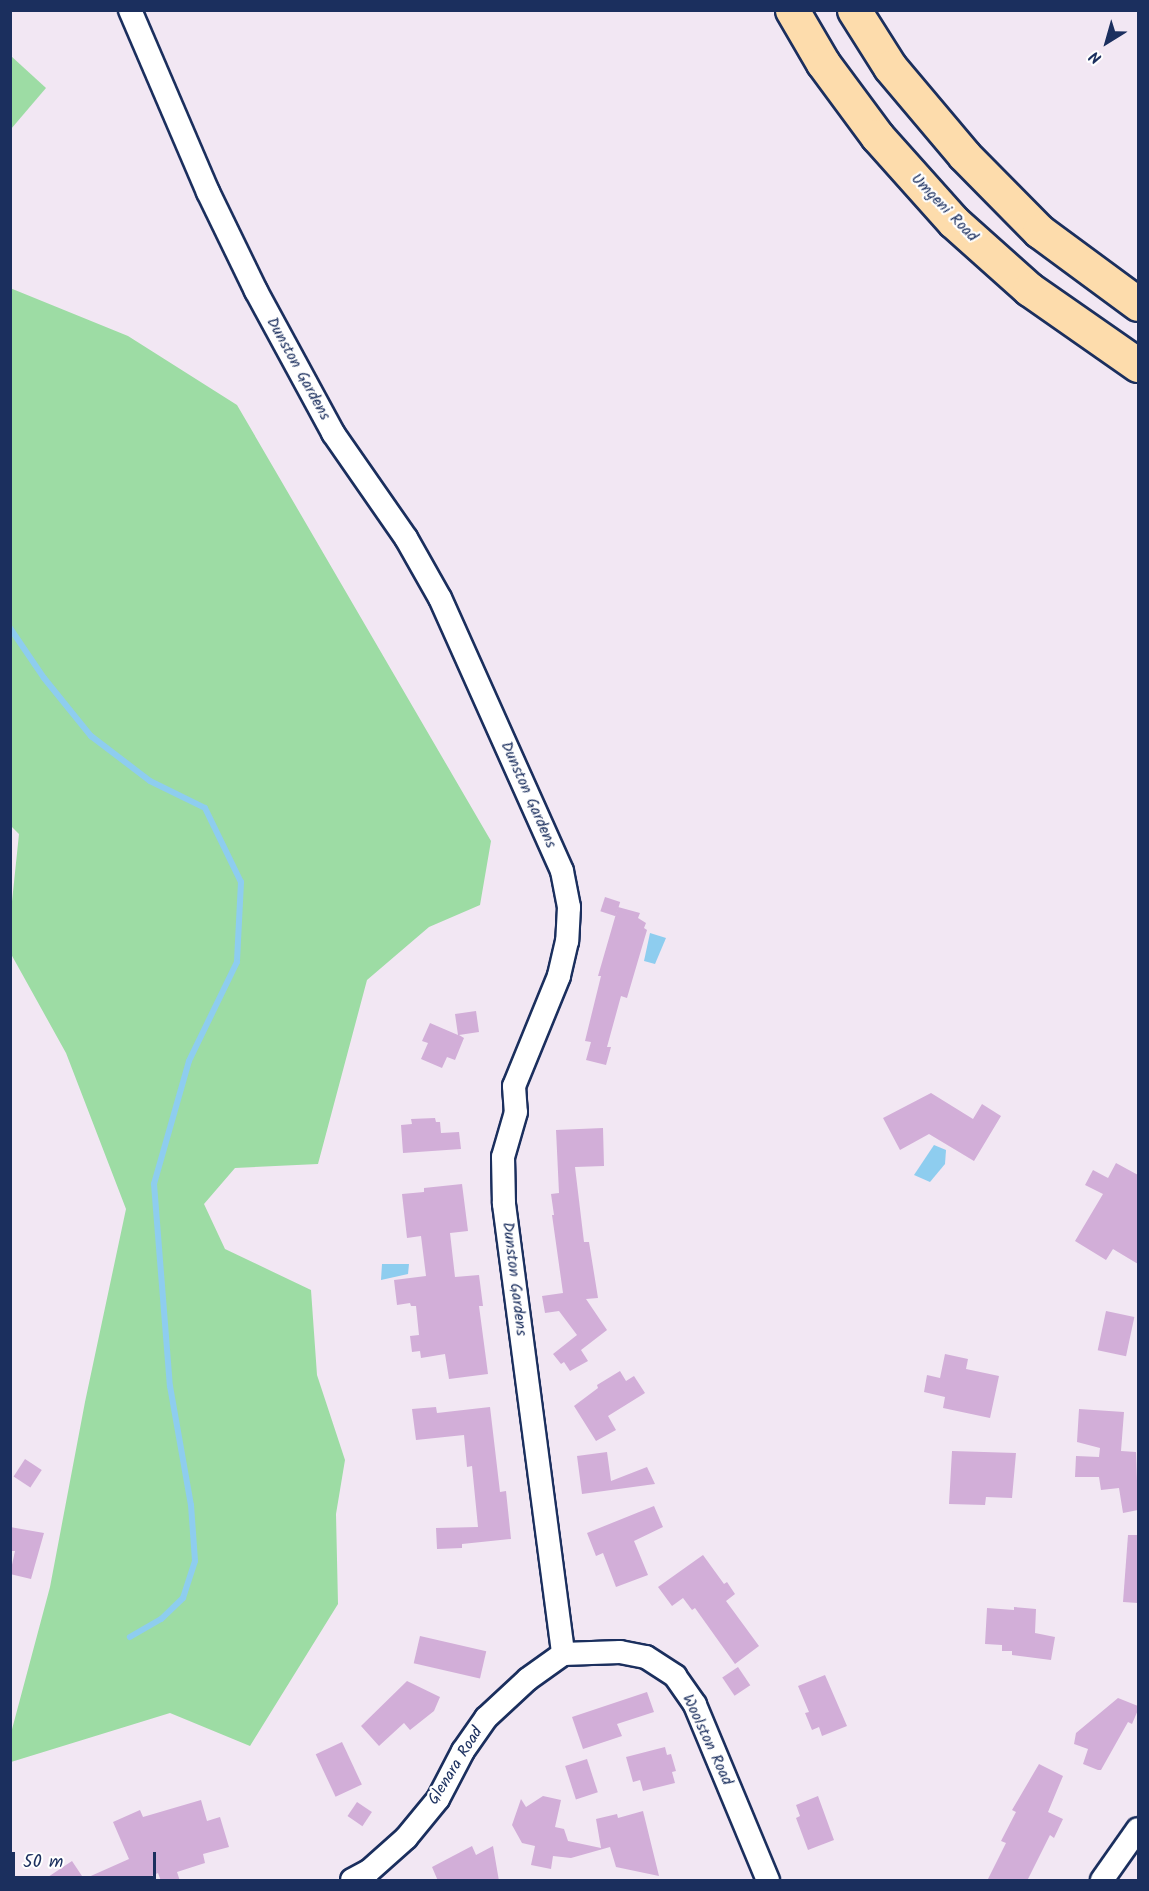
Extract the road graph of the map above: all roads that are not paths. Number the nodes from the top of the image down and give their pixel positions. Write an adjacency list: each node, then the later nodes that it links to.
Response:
1 (130, 10): 5 (street, Dunston Gardens)
2 (147, 10): 5 (street)
3 (792, 10): 7 (highway, Umgeni Road)
4 (854, 10): 6 (highway)
5 (140, 37): 8 (street, Dunston Gardens)
6 (1138, 304)
7 (1138, 364)
8 (563, 1654): 10 (street, Glenara Road); 11 (street, Woolston Road)
9 (1138, 1829): 12 (street)
10 (352, 1881)
11 (768, 1881)
12 (1102, 1881)

